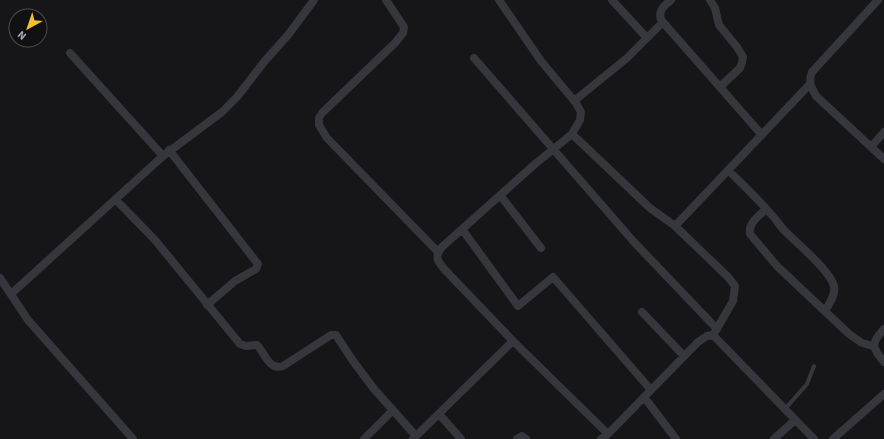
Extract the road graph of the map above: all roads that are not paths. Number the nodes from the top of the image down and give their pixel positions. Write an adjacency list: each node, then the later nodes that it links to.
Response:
1 (314, 0): 20 (street)
2 (386, 0): 29 (street)
3 (499, 0): 14 (street)
4 (612, 0): 9 (street)
5 (670, 0): 8 (street)
6 (710, 0): 13 (street)
7 (878, 0): 12 (street)
8 (663, 22): 9 (street); 13 (street)
9 (647, 38): 14 (street)
10 (70, 53): 20 (street)
11 (474, 58): 19 (street)
12 (810, 84): 17 (street); 18 (street)
13 (720, 86): 17 (street)
14 (574, 101): 16 (street)
15 (884, 132): 18 (street)
16 (572, 134): 19 (street); 26 (street)
17 (762, 135): 22 (street)
18 (871, 147): 21 (street)
19 (554, 149): 23 (street); 36 (street)
20 (166, 153): 24 (street); 32 (street)
21 (884, 159)
22 (728, 170): 25 (street); 26 (street)
23 (500, 195): 27 (street); 28 (street)
24 (116, 200): 31 (street); 32 (street)
25 (766, 209): 33 (street); 33 (street)
26 (675, 226): 36 (street)
27 (462, 229): 29 (street); 42 (street)
28 (541, 248)
29 (438, 252): 37 (street)
30 (0, 278): 31 (street)
31 (11, 294): 51 (street)
32 (207, 305): 46 (street)
33 (825, 311): 38 (street)
34 (642, 312): 39 (street)
35 (884, 329): 38 (street)
36 (715, 332): 39 (street); 45 (street)
37 (514, 341): 47 (street); 49 (street)
38 (874, 346): 40 (street)
39 (684, 356): 42 (street)
40 (884, 362)
41 (814, 366): 45 (lane)
42 (651, 390): 44 (street)
43 (884, 394): 59 (street)
44 (644, 397): 49 (street); 56 (street)
45 (785, 409): 48 (street)
46 (393, 410): 50 (street); 52 (street)
47 (439, 414): 50 (street); 53 (street)
48 (795, 420): 57 (street); 58 (street)
49 (605, 436)
50 (415, 438)
51 (133, 439)
52 (364, 439)
53 (461, 439)
54 (517, 439): 55 (street)
55 (526, 439)
56 (676, 439)
57 (774, 439)
58 (814, 439)
59 (833, 439)

